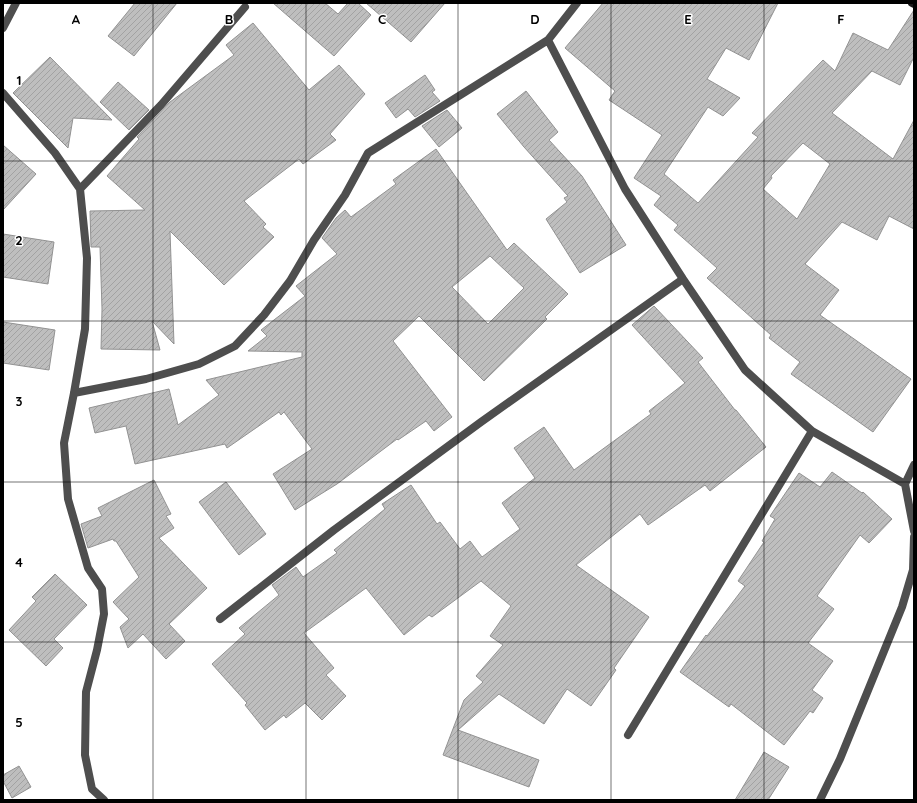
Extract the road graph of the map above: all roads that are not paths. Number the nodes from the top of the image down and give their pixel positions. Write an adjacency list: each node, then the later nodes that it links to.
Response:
1 (16, 3): 4 (street)
2 (577, 3): 5 (street)
3 (245, 7): 7 (street)
4 (3, 28)
5 (548, 40): 8 (street); 9 (street)
6 (3, 93): 7 (street)
7 (80, 189): 9 (street)
8 (683, 280): 10 (street); 15 (street)
9 (74, 393): 17 (street)
10 (812, 430): 12 (street); 16 (street)
11 (914, 465): 12 (street)
12 (905, 484): 13 (street)
13 (914, 531)
14 (914, 537): 18 (street)
15 (220, 619)
16 (628, 735)
17 (104, 800)
18 (820, 800)

